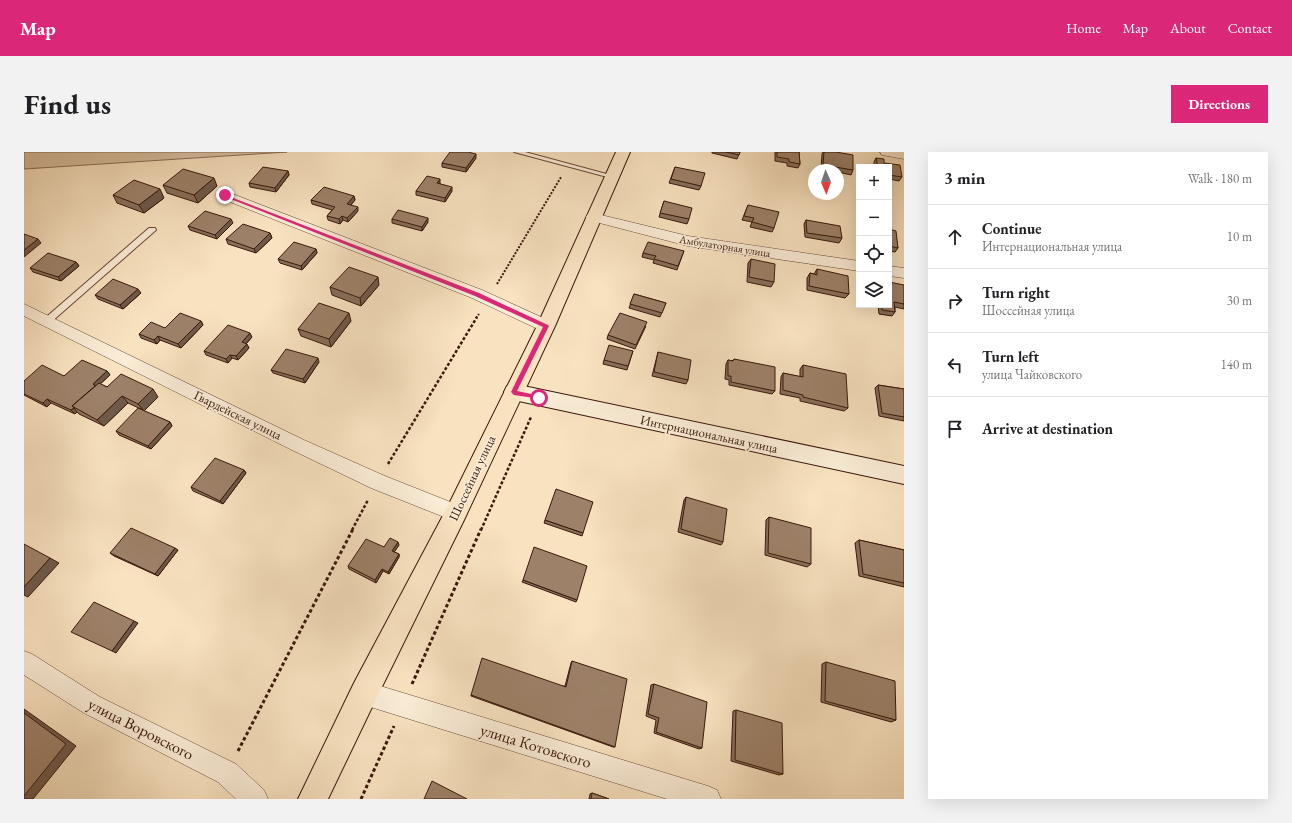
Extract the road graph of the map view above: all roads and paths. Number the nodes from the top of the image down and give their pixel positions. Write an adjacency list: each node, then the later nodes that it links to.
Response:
1 (518, 152): 5 (lane)
2 (623, 152): 5 (main road, Шоссейная улица)
3 (886, 152): 4 (street)
4 (904, 154)
5 (611, 176): 7 (main road, Шоссейная улица)
6 (225, 195): 14 (street)
7 (593, 217): 9 (street, Амбулаторная улица); 14 (main road, Шоссейная улица)
8 (152, 230): 13 (lane)
9 (856, 266)
10 (892, 271): 11 (street)
11 (904, 273)
12 (24, 309): 13 (street, Гвардейская улица)
13 (47, 321): 18 (street, Гвардейская улица)
14 (546, 326): 15 (main road, Шоссейная улица)
15 (514, 392): 16 (street, Интернациональная улица); 18 (main road, Шоссейная улица)
16 (539, 398): 17 (street, Интернациональная улица); 21 (path)
17 (904, 475)
18 (456, 513): 20 (main road, Шоссейная улица)
19 (24, 662): 22 (street, улица Воровского)
20 (364, 693): 21 (street, улица Котовского); 23 (main road, Шоссейная улица)
21 (403, 705): 24 (path); 25 (street, улица Котовского)
22 (255, 799)
23 (313, 799)
24 (361, 799)
25 (708, 799)

